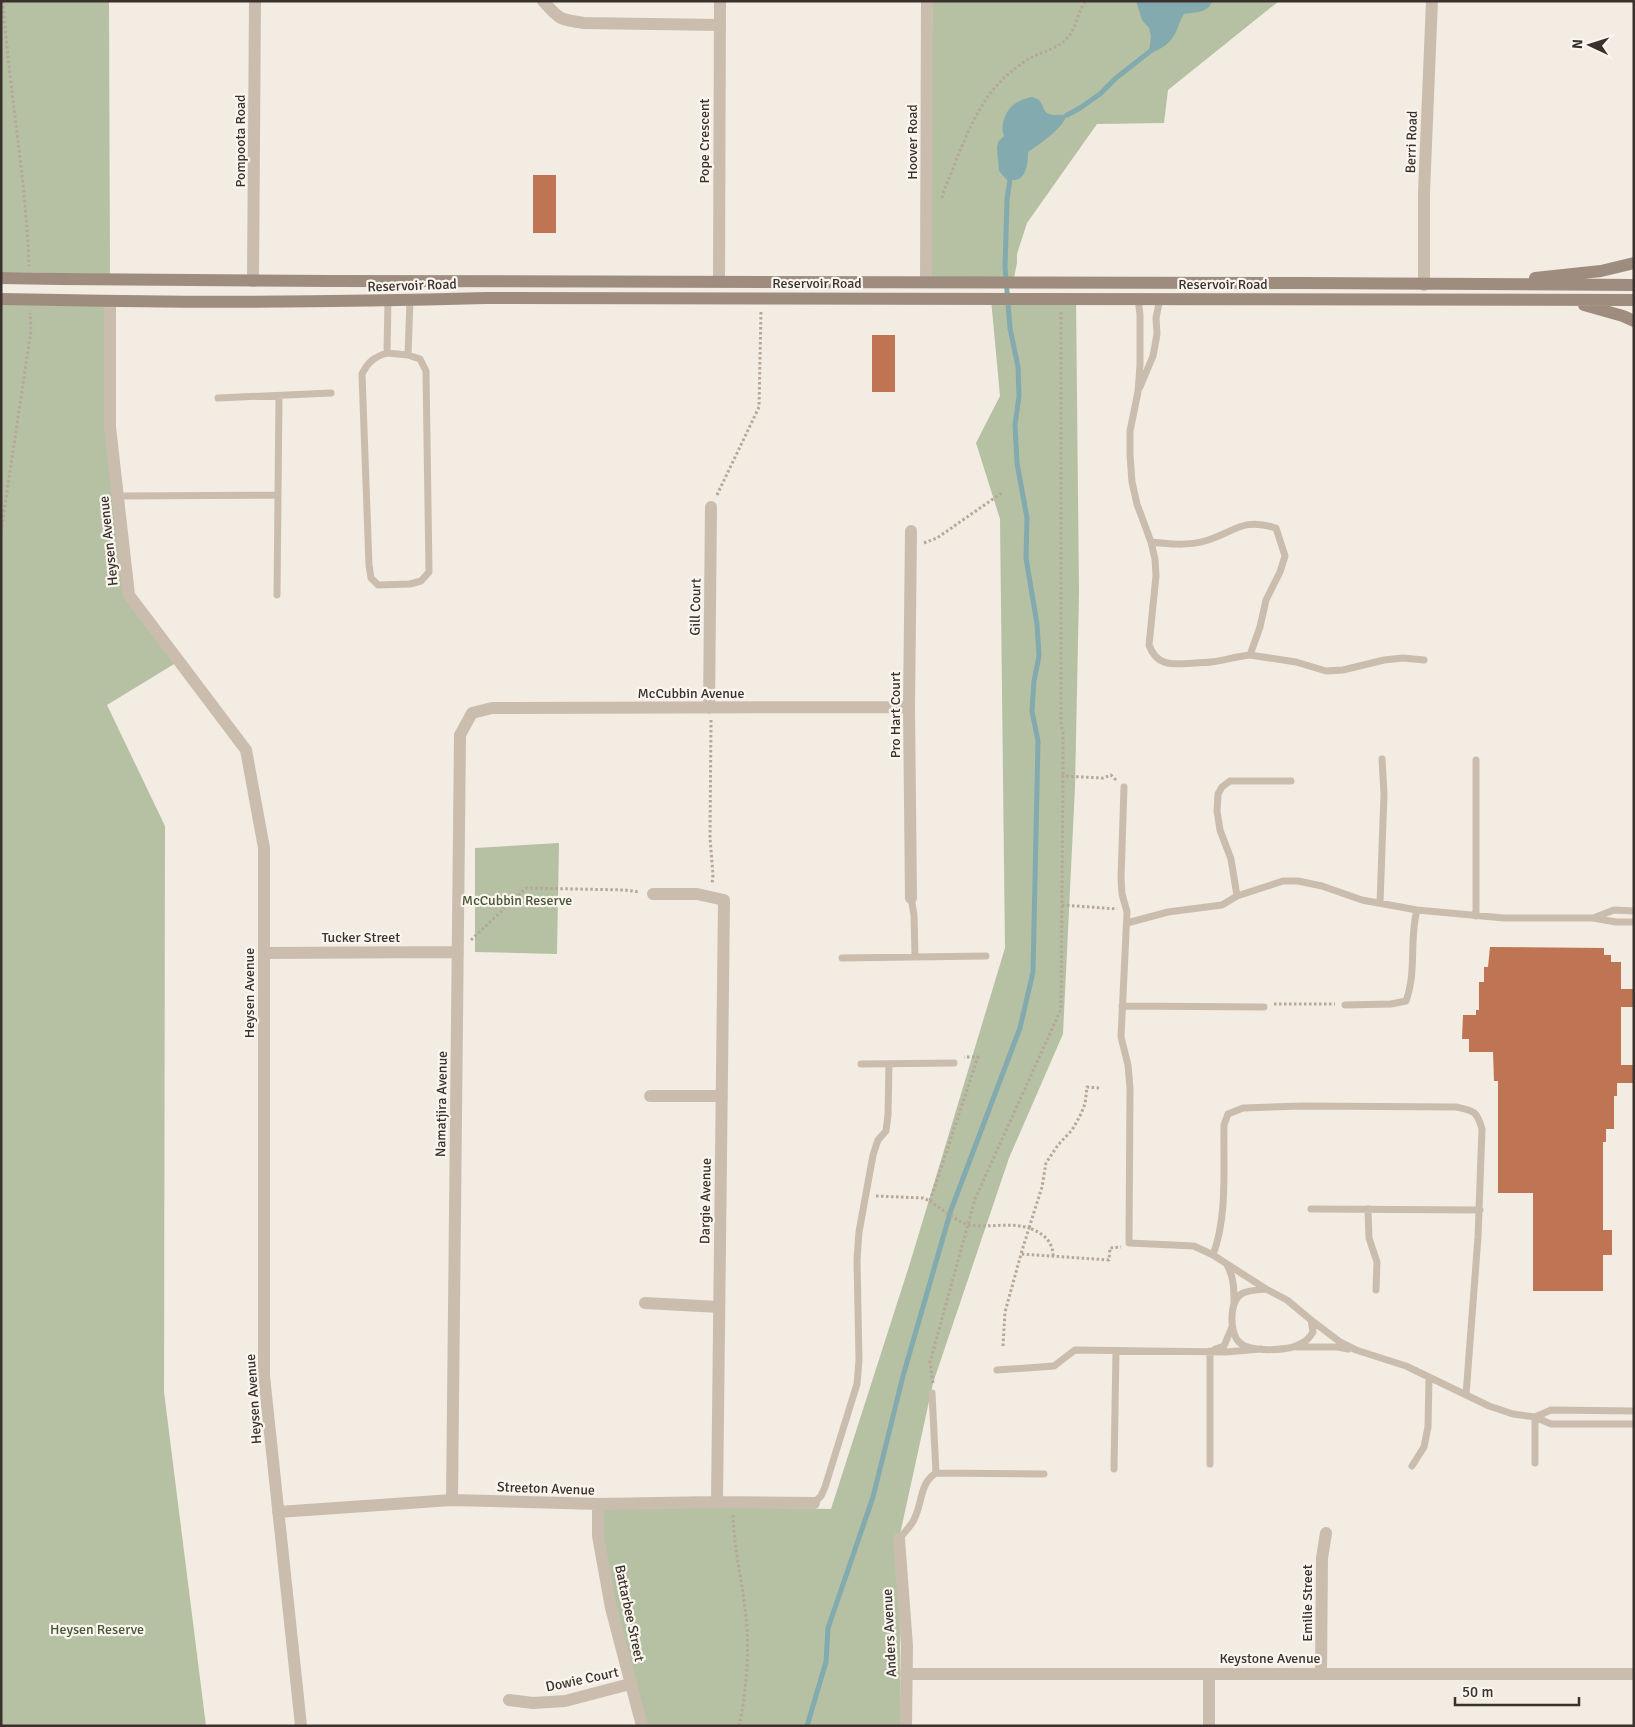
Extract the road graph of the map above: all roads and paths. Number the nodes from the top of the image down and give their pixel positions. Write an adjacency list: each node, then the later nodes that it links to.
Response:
1 (3, 1): 10 (path)
2 (255, 1): 14 (street, Pompoota Road)
3 (543, 1): 8 (street)
4 (720, 1): 8 (street, Pope Crescent)
5 (927, 1): 16 (street, Hoover Road)
6 (1086, 1): 9 (path)
7 (1432, 1): 17 (street, Berri Road)
8 (720, 24): 15 (street, Pope Crescent)
9 (942, 200)
10 (28, 255)
11 (1634, 263): 18 (main road)
12 (1, 278): 13 (main road, Reservoir Road, bridge)
13 (110, 279): 14 (main road, Reservoir Road); 32 (main road)
14 (253, 280): 15 (main road, Reservoir Road); 33 (main road)
15 (719, 281): 16 (main road, Reservoir Road); 20 (main road)
16 (926, 282): 17 (main road, Reservoir Road); 22 (main road)
17 (1424, 284): 18 (main road, Reservoir Road); 29 (main road)
18 (1478, 285): 19 (main road, Reservoir Road)
19 (1634, 286)
20 (719, 298): 21 (main road, Reservoir Road); 28 (main road, Reservoir Road)
21 (761, 298): 22 (main road, Reservoir Road); 45 (path)
22 (926, 298): 23 (main road, Reservoir Road)
23 (1061, 298): 24 (main road, Reservoir Road); 58 (path)
24 (1138, 298): 25 (main road, Reservoir Road); 39 (lane)
25 (1160, 298): 29 (main road, Reservoir Road); 39 (lane)
26 (1, 299): 32 (main road, Reservoir Road, bridge)
27 (388, 300): 28 (main road, Reservoir Road); 33 (main road, Reservoir Road); 36 (lane)
28 (410, 300): 37 (lane)
29 (1424, 300): 30 (main road, Reservoir Road)
30 (1566, 300): 31 (main road, Reservoir Road); 35 (main road)
31 (1634, 300)
32 (110, 301): 33 (main road, Reservoir Road); 43 (street, Heysen Avenue)
33 (253, 301)
34 (31, 318): 47 (path)
35 (1634, 321)
36 (387, 353): 37 (lane); 37 (lane)
37 (408, 354)
38 (331, 392): 40 (lane)
39 (1138, 392): 48 (lane)
40 (279, 396): 41 (lane); 44 (lane)
41 (218, 398)
42 (1002, 492): 49 (path)
43 (118, 496): 44 (lane); 75 (street, Heysen Avenue)
44 (278, 496): 50 (lane)
45 (711, 507): 53 (street, Gill Court)
46 (911, 531): 49 (street, Pro Hart Court)
47 (1, 532)
48 (1151, 542): 51 (lane); 51 (lane)
49 (911, 548): 54 (street, Pro Hart Court)
50 (277, 595)
51 (1250, 655): 52 (lane)
52 (1424, 660)
53 (709, 708): 54 (street, McCubbin Avenue); 55 (street, McCubbin Avenue); 63 (path)
54 (909, 708): 64 (street, Pro Hart Court)
55 (472, 712): 74 (street, Namatjira Avenue)
56 (1382, 759): 65 (lane)
57 (1476, 760): 70 (lane)
58 (1063, 776): 60 (path); 66 (path)
59 (1291, 781): 62 (lane)
60 (1124, 787): 67 (lane)
61 (653, 894): 63 (street); 74 (path)
62 (1237, 896): 65 (lane); 73 (lane)
63 (709, 897): 87 (street, Dargie Avenue)
64 (911, 898): 77 (lane)
65 (1380, 903): 68 (lane)
66 (1062, 905): 67 (path); 93 (path)
67 (1126, 910): 73 (lane)
68 (1417, 910): 70 (lane); 79 (lane)
69 (1634, 911): 71 (lane)
70 (1476, 916): 71 (lane)
71 (1593, 918): 72 (lane)
72 (1634, 922)
73 (1127, 923): 80 (lane)
74 (458, 952): 75 (street, Tucker Street); 126 (street, Namatjira Avenue)
75 (264, 953): 131 (street, Heysen Avenue)
76 (986, 956): 77 (lane)
77 (915, 957): 78 (lane)
78 (842, 958)
79 (1345, 1004): 81 (path)
80 (1122, 1006): 81 (lane); 95 (lane)
81 (1264, 1006)
82 (954, 1063): 84 (lane); 89 (path)
83 (861, 1064): 84 (lane)
84 (889, 1064): 88 (lane)
85 (1099, 1088): 94 (path)
86 (650, 1096): 87 (street)
87 (722, 1096): 104 (street, Dargie Avenue)
88 (866, 1193): 89 (path); 129 (lane)
89 (930, 1201): 93 (path)
90 (1311, 1209): 91 (lane)
91 (1368, 1209): 92 (lane); 101 (lane)
92 (1480, 1210): 97 (lane); 116 (lane)
93 (968, 1225): 94 (path); 115 (path)
94 (1028, 1228): 96 (path); 98 (path)
95 (1129, 1243): 97 (lane); 98 (path)
96 (1021, 1254): 98 (path); 107 (path)
97 (1212, 1255): 99 (lane)
98 (1053, 1256)
99 (1225, 1263): 100 (lane); 103 (lane)
100 (1266, 1289): 103 (lane); 105 (lane)
101 (1376, 1290)
102 (645, 1303): 104 (street)
103 (1234, 1304): 106 (lane)
104 (719, 1307): 127 (street, Dargie Avenue)
105 (1311, 1320): 108 (lane); 110 (lane)
106 (1232, 1327): 109 (lane); 112 (lane)
107 (1003, 1346)
108 (1288, 1348): 109 (lane); 110 (lane)
109 (1261, 1349): 112 (lane)
110 (1356, 1350): 114 (lane)
111 (1116, 1351): 112 (lane); 113 (lane); 123 (lane)
112 (1210, 1351): 121 (lane)
113 (996, 1370)
114 (1429, 1377): 116 (lane); 122 (lane)
115 (932, 1393): 124 (lane)
116 (1466, 1395): 118 (lane)
117 (1634, 1411): 118 (lane)
118 (1535, 1417): 119 (lane); 120 (lane)
119 (1634, 1424)
120 (1535, 1463)
121 (1210, 1464)
122 (1412, 1466)
123 (1114, 1469)
124 (936, 1473): 125 (lane); 133 (lane)
125 (1044, 1474)
126 (452, 1500): 130 (street, Streeton Avenue); 131 (street, Streeton Avenue)
127 (717, 1502): 128 (street, Streeton Avenue); 130 (street, Streeton Avenue)
128 (732, 1502): 129 (street, Streeton Avenue); 142 (path)
129 (814, 1503)
130 (598, 1504): 138 (street, Battarbee Street)
131 (278, 1512): 140 (street, Heysen Avenue)
132 (1326, 1533): 134 (street, Emilie Street)
133 (898, 1539): 135 (street, Anders Avenue)
134 (1321, 1673): 136 (street, Keystone Avenue); 137 (street, Keystone Avenue)
135 (906, 1674): 136 (street, Keystone Avenue); 143 (street, Anders Avenue)
136 (1209, 1674): 144 (street)
137 (1634, 1674)
138 (630, 1684): 139 (street, Dowie Court); 141 (street, Battarbee Street)
139 (509, 1700)
140 (301, 1726)
141 (642, 1726)
142 (739, 1726)
143 (906, 1726)
144 (1209, 1726)

